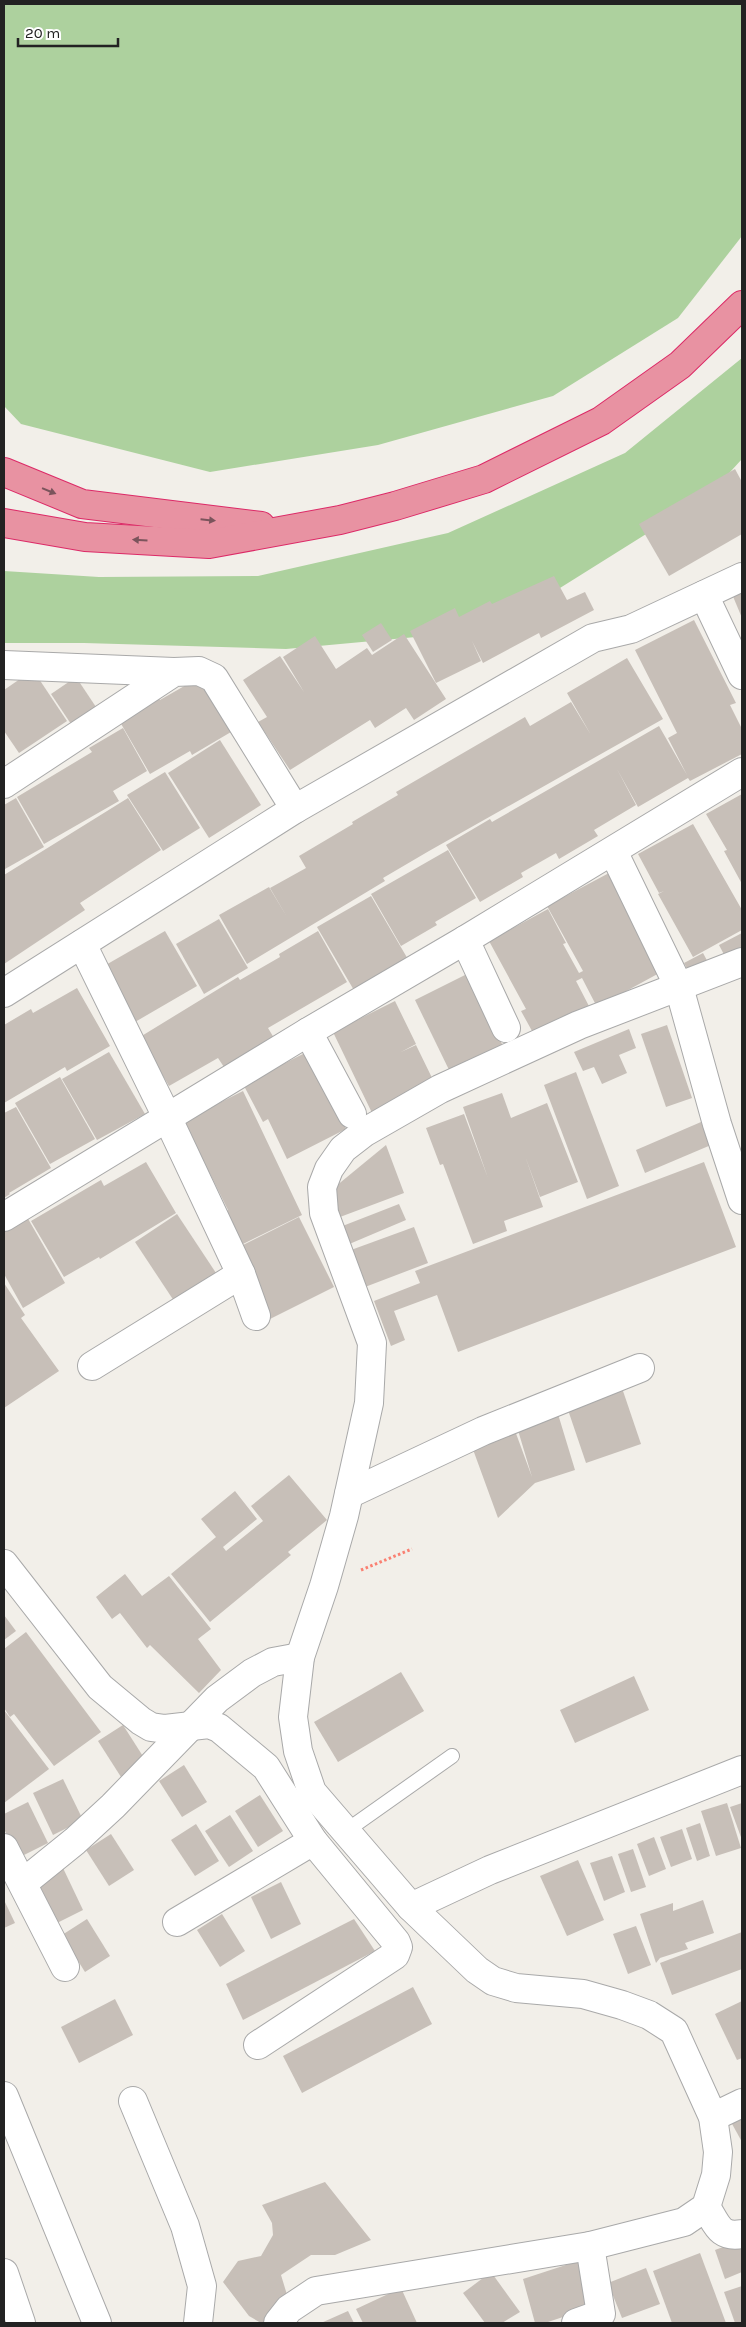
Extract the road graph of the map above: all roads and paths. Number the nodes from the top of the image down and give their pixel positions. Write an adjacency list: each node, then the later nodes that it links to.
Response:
1 (742, 305): 4 (highway)
2 (4, 472): 4 (highway, one-way to 4)
3 (4, 522): 4 (highway, one-way to 3)
4 (292, 529)
5 (742, 577): 6 (street)
6 (704, 595): 9 (street); 12 (street)
7 (4, 665): 8 (street)
8 (174, 672): 11 (street); 12 (street)
9 (742, 675)
10 (742, 772): 13 (street)
11 (8, 773)
12 (295, 809): 15 (street)
13 (613, 851): 14 (street); 17 (street)
14 (465, 940): 19 (street); 20 (street)
15 (82, 944): 18 (street); 22 (street)
16 (742, 962): 17 (street)
17 (679, 987): 23 (street); 29 (street)
18 (4, 992)
19 (506, 1028)
20 (308, 1032): 21 (street); 22 (street)
21 (352, 1114)
22 (168, 1119): 24 (street); 25 (street)
23 (742, 1200)
24 (4, 1217)
25 (241, 1274): 26 (street); 27 (street)
26 (256, 1316)
27 (92, 1366)
28 (640, 1368): 29 (street)
29 (349, 1494): 32 (street)
30 (412, 1549): 32 (path)
31 (4, 1564): 34 (street)
32 (324, 1586): 33 (street)
33 (300, 1657): 34 (street); 37 (street)
34 (194, 1725): 38 (street); 40 (street)
35 (452, 1756): 37 (lane)
36 (742, 1770): 41 (street)
37 (346, 1831): 41 (street)
38 (313, 1841): 42 (street); 44 (street)
39 (4, 1848): 40 (street)
40 (23, 1883): 43 (street)
41 (411, 1907): 48 (street)
42 (177, 1922)
43 (65, 1967)
44 (258, 2045)
45 (4, 2096): 55 (street)
46 (133, 2101): 56 (street)
47 (742, 2103): 48 (street)
48 (713, 2117): 49 (street)
49 (706, 2207): 50 (street); 51 (street)
50 (742, 2234)
51 (590, 2246): 53 (street); 57 (street)
52 (4, 2275): 54 (street)
53 (595, 2320)
54 (21, 2323)
55 (97, 2323)
56 (198, 2323)
57 (278, 2323)

